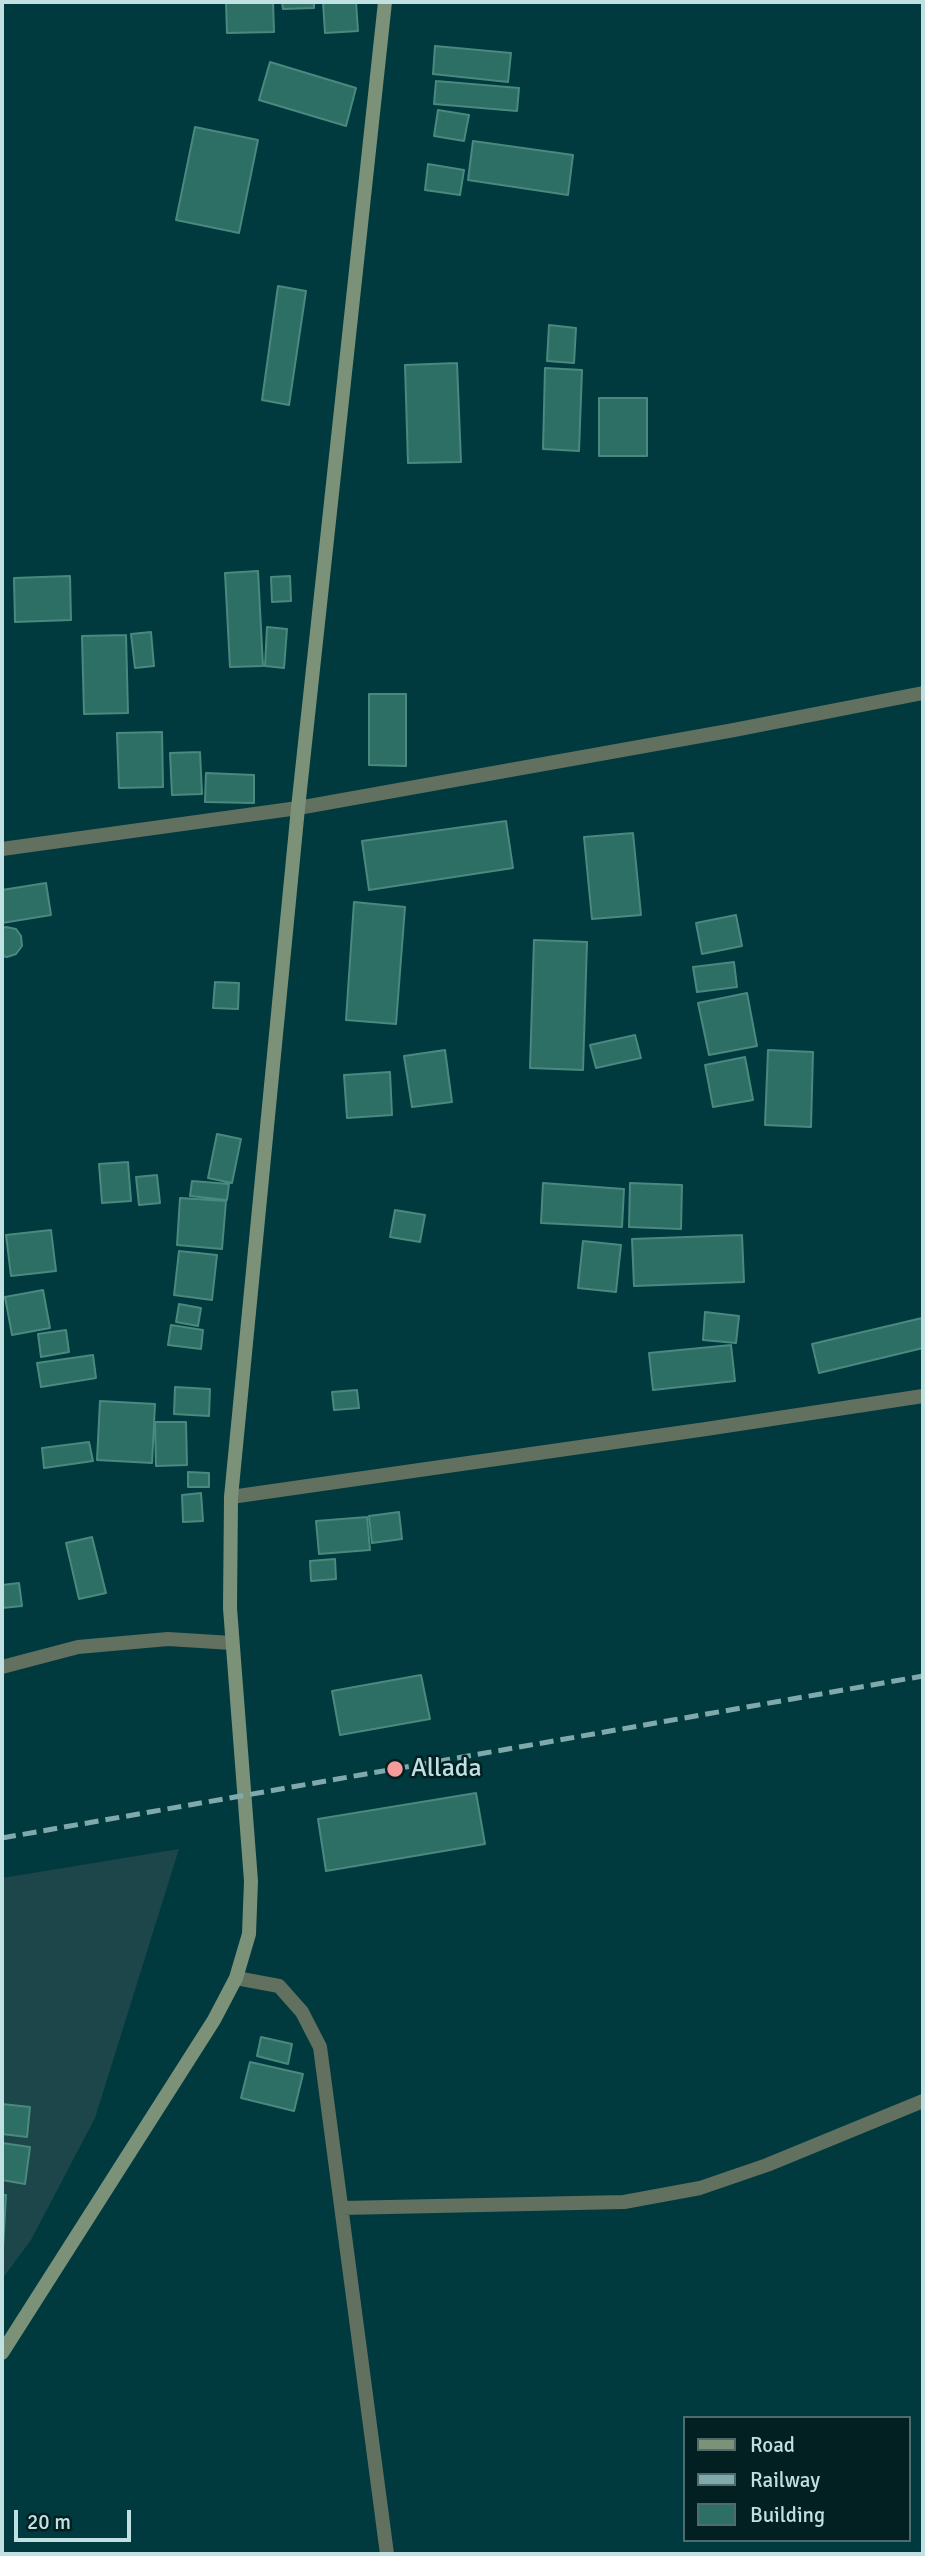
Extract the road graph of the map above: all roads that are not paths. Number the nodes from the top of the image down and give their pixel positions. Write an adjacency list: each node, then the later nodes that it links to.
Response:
1 (385, 2): 3 (main road)
2 (923, 693): 3 (street)
3 (298, 808): 4 (street); 6 (main road)
4 (2, 849)
5 (923, 1396): 6 (street)
6 (231, 1497): 7 (main road)
7 (232, 1643): 8 (street); 9 (main road)
8 (2, 1667)
9 (236, 1978): 11 (street); 12 (main road)
10 (923, 2101): 11 (street)
11 (342, 2208): 13 (street)
12 (2, 2353)
13 (387, 2554)

